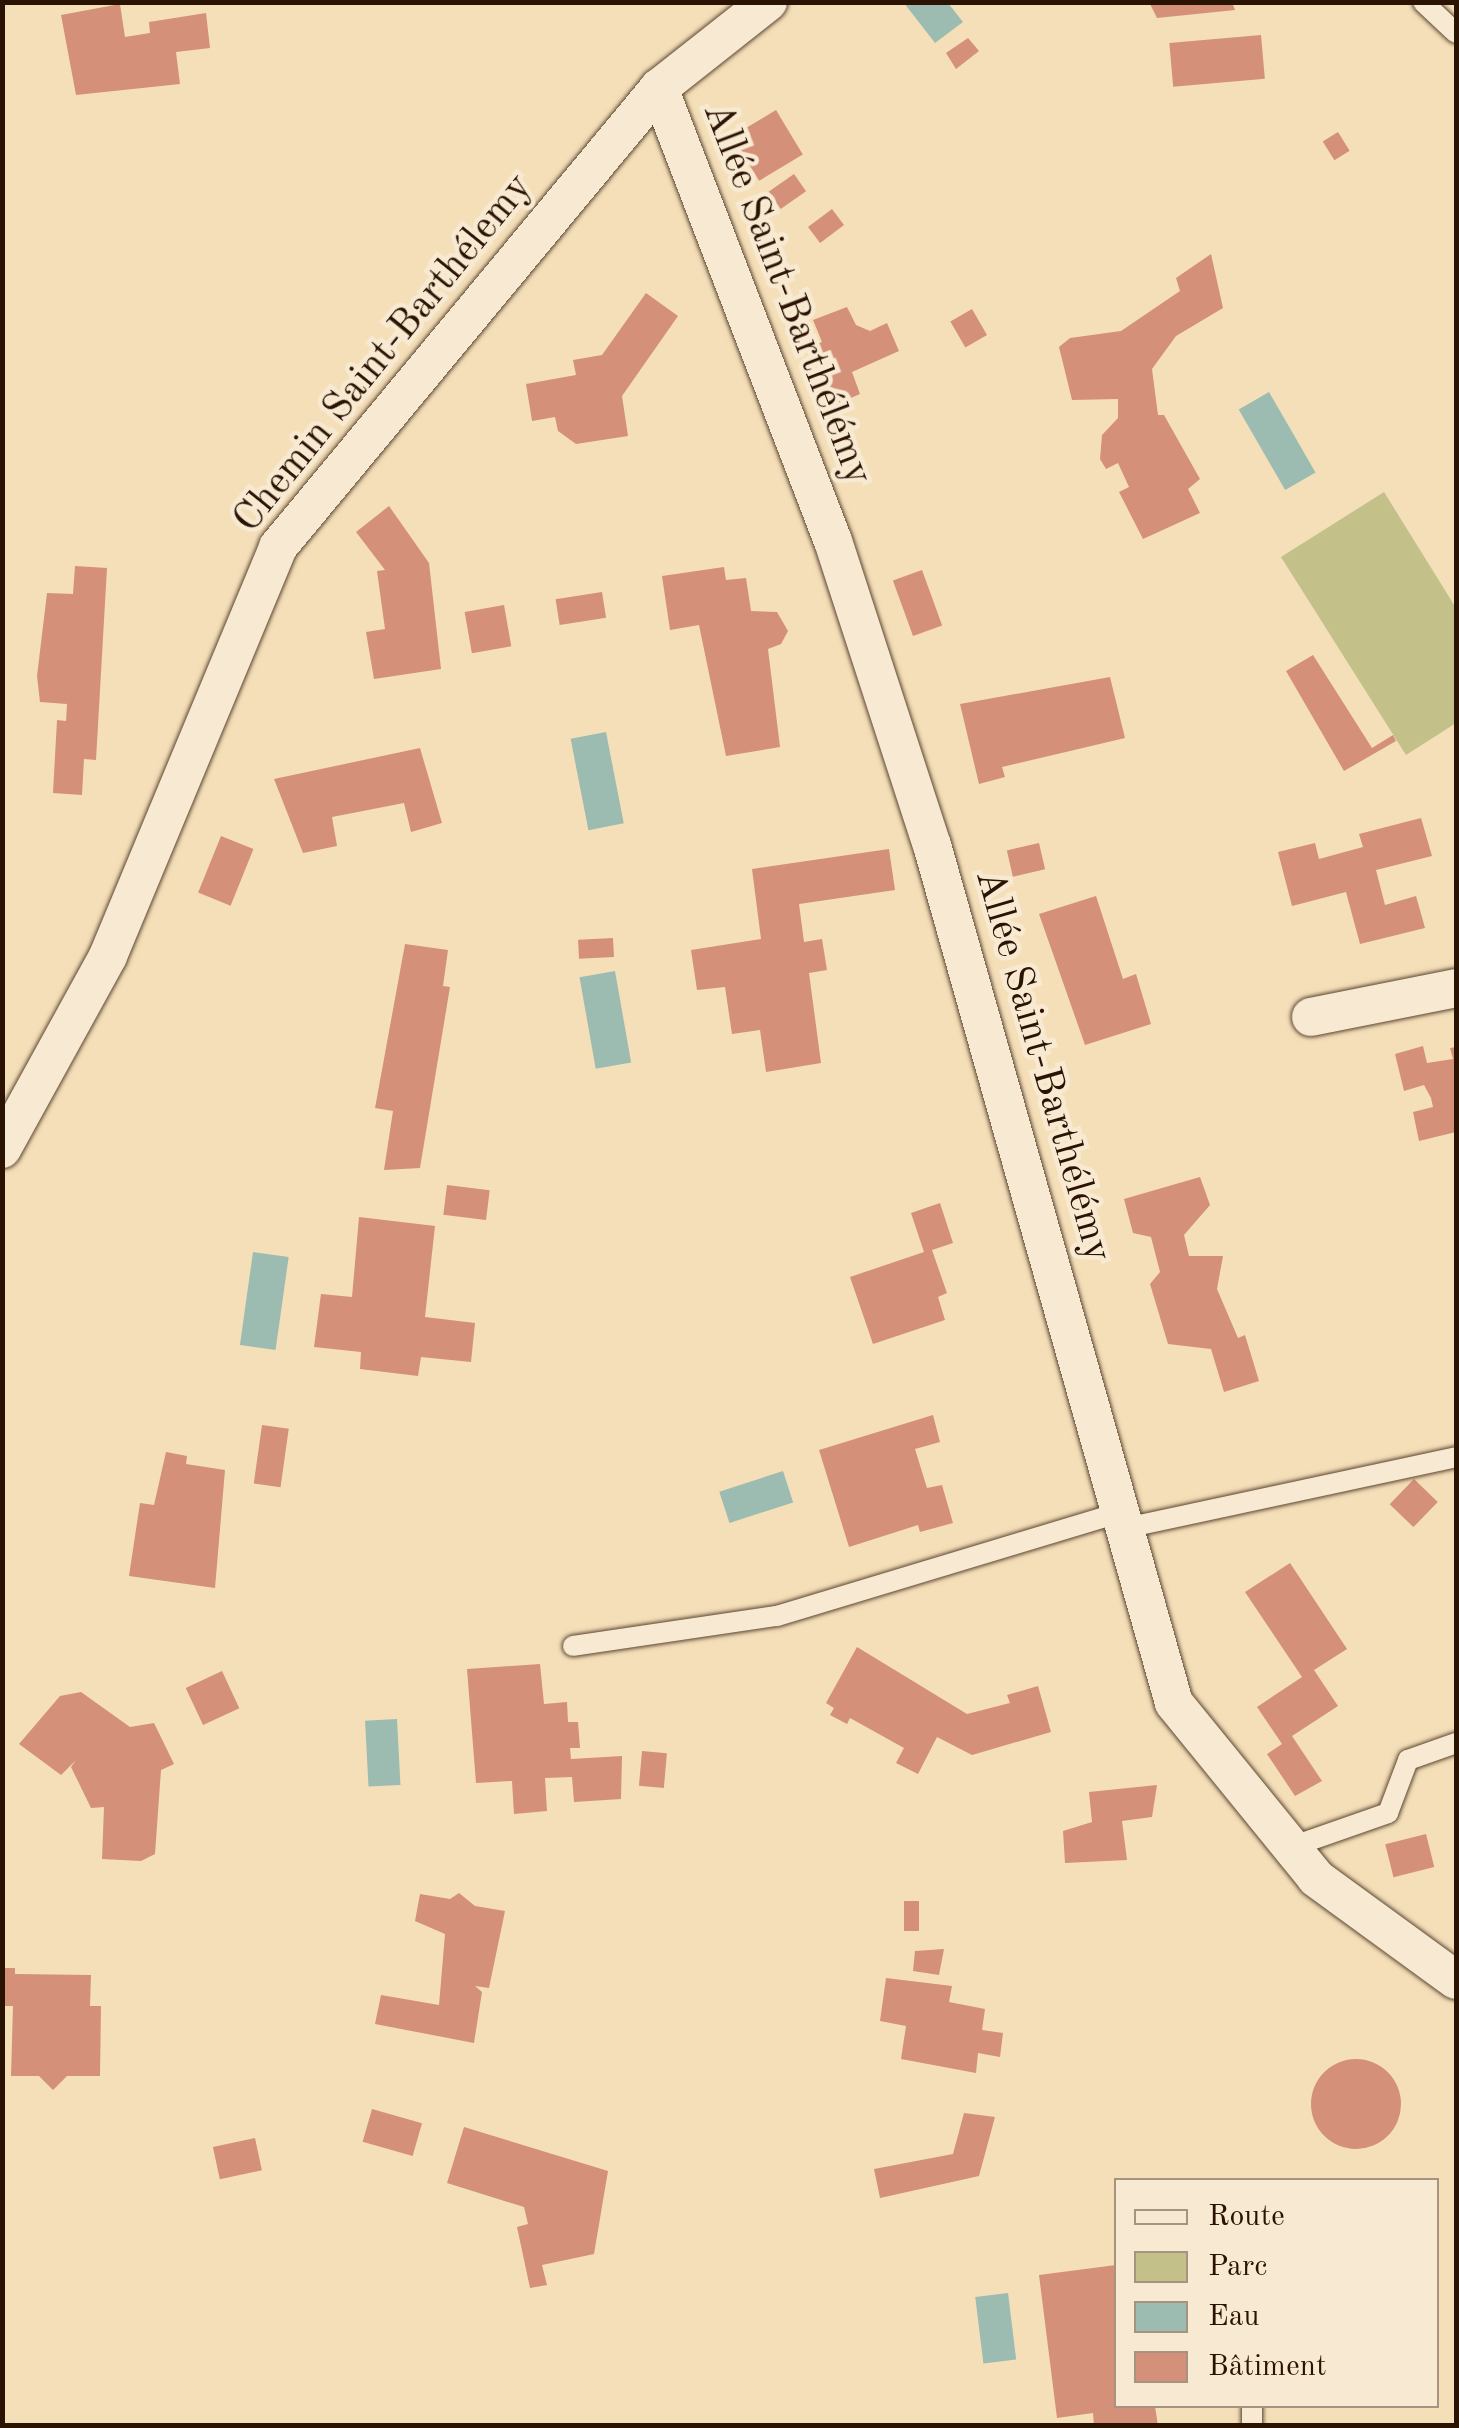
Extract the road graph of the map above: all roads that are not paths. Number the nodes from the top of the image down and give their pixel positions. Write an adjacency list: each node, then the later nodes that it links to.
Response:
1 (768, 2): 4 (street, Chemin Saint-Barthélemy)
2 (1423, 2): 3 (lane)
3 (1456, 33)
4 (659, 88): 7 (street, Chemin Saint-Barthélemy); 9 (street, Allée Saint-Barthélémy)
5 (1456, 988): 6 (street)
6 (1311, 1017)
7 (2, 1149)
8 (1456, 1458): 9 (lane)
9 (1123, 1520): 10 (lane); 12 (street, Allée Saint-Barthélémy)
10 (573, 1646)
11 (1456, 1743): 12 (lane)
12 (1291, 1847): 13 (street, Allée Saint-Barthélémy)
13 (1456, 1980)

